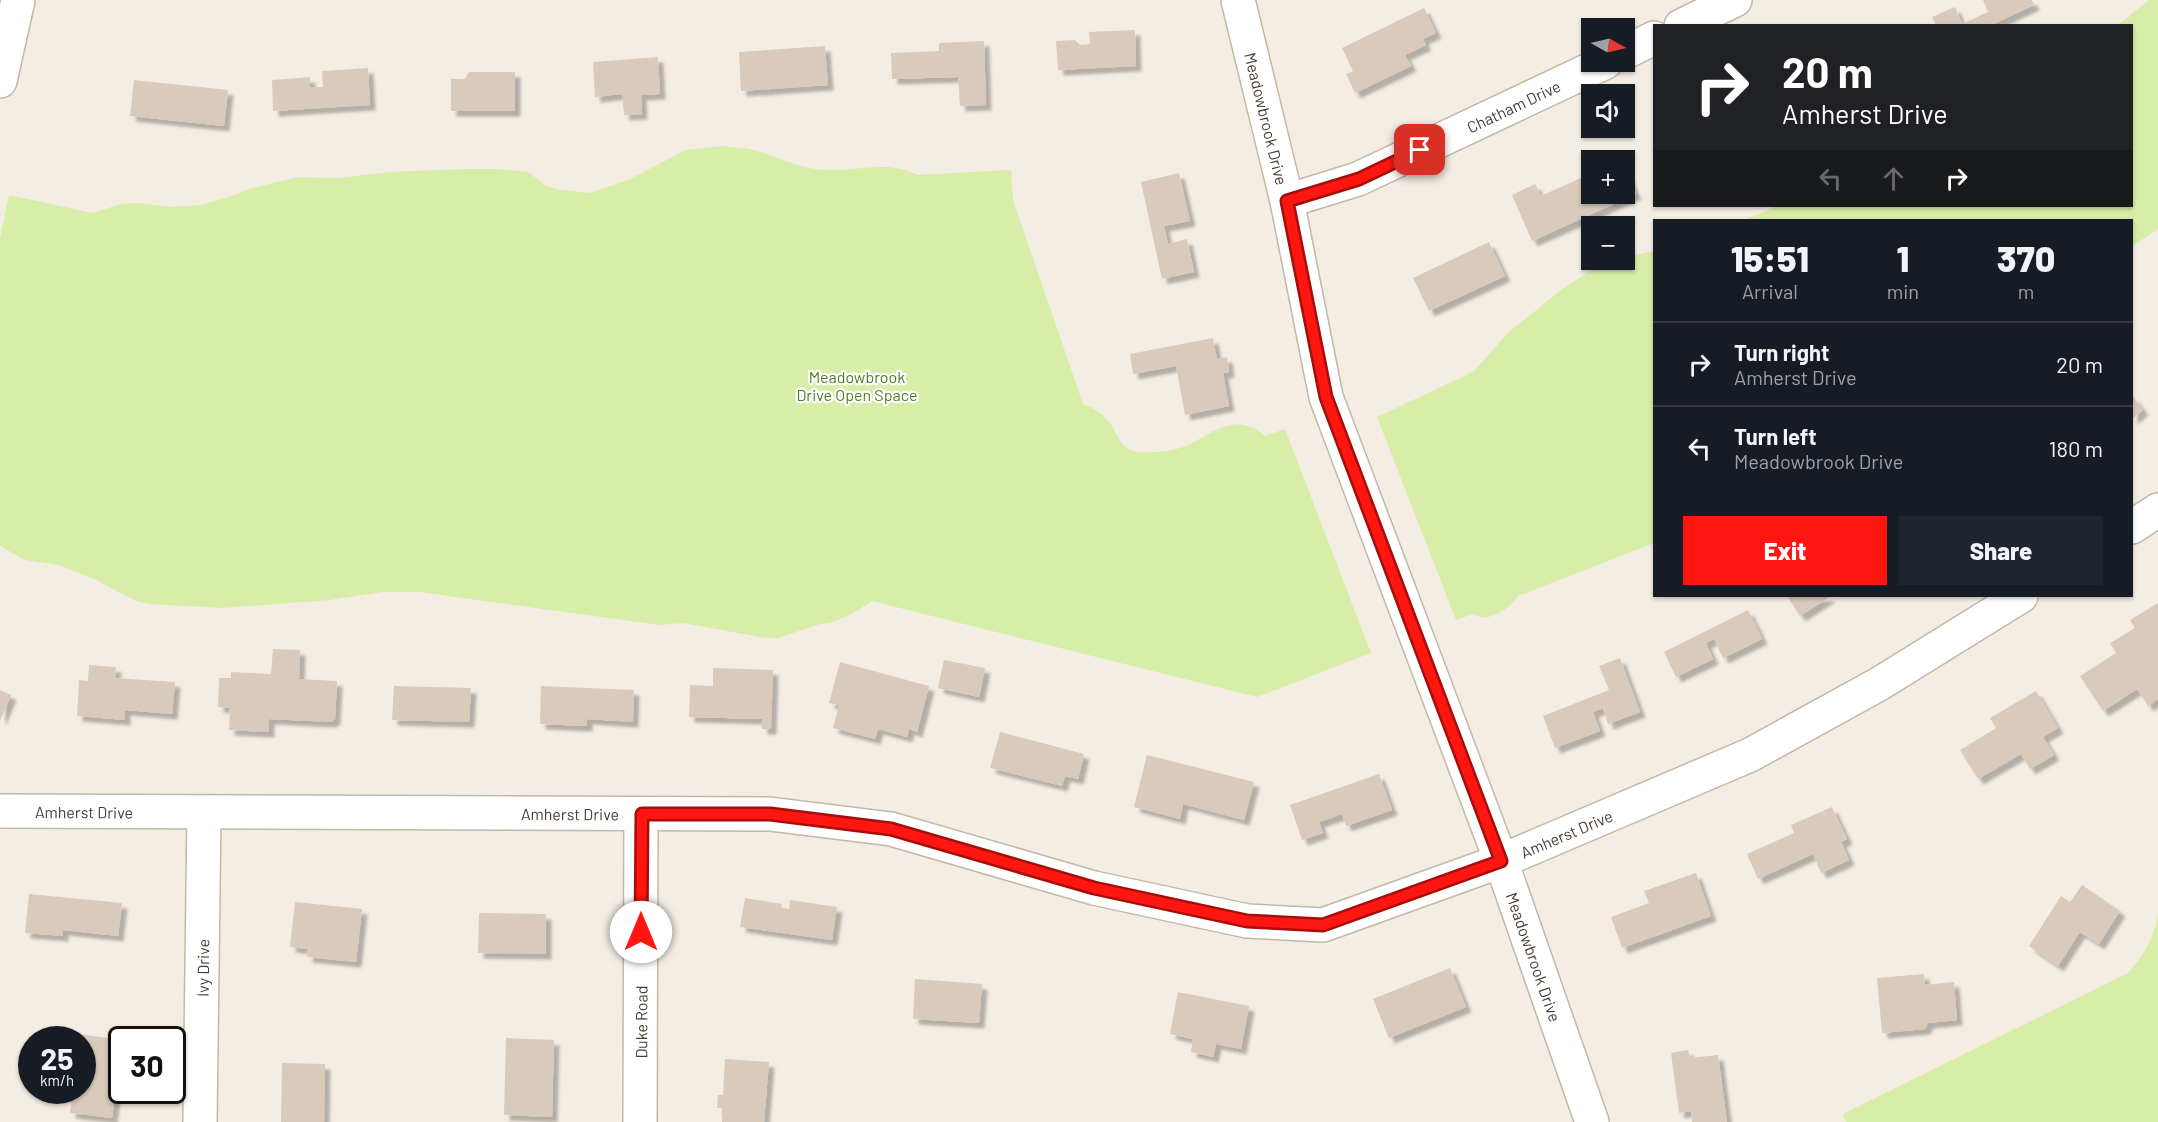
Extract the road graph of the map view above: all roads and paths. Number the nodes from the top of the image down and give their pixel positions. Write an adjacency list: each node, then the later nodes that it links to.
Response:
1 (18, 0): 8 (street)
2 (1238, 0): 9 (street, Meadowbrook Drive)
3 (1735, 0): 4 (street)
4 (1685, 24)
5 (1653, 38): 6 (street)
6 (1635, 47)
7 (1585, 72): 9 (street, Chatham Drive)
8 (0, 81)
9 (1287, 201): 16 (street, Meadowbrook Drive)
10 (2158, 510): 11 (street)
11 (2133, 526)
12 (2019, 597): 16 (street, Amherst Drive)
13 (0, 811): 14 (street, Amherst Drive)
14 (204, 813): 15 (street, Amherst Drive); 17 (street, Ivy Drive)
15 (642, 814): 16 (street, Amherst Drive); 18 (street, Duke Road)
16 (1501, 861): 19 (street, Meadowbrook Drive)
17 (200, 1122)
18 (640, 1122)
19 (1592, 1122)

